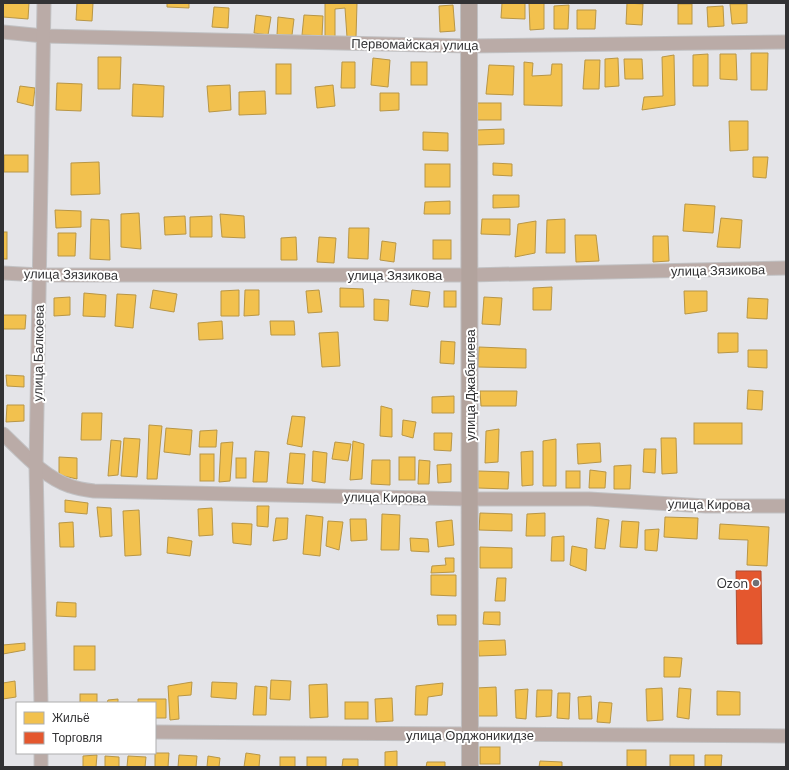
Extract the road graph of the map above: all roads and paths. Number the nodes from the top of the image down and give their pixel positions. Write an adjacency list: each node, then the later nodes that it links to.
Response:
1 (44, 3): 4 (street, улица Балкоева)
2 (469, 3): 6 (main road, улица Джабагиева)
3 (3, 32): 4 (street, Первомайская улица)
4 (44, 36): 6 (street, Первомайская улица); 9 (street, улица Балкоева)
5 (786, 42): 6 (street, Первомайская улица)
6 (469, 46): 10 (main road, улица Джабагиева)
7 (786, 268): 10 (street, улица Зязикова)
8 (3, 273): 9 (street, улица Зязикова)
9 (40, 275): 10 (street, улица Зязикова); 12 (street, улица Балкоева)
10 (470, 275): 13 (main road, улица Джабагиева)
11 (3, 434): 12 (street, улица Кирова)
12 (36, 466): 13 (street, улица Кирова); 15 (street, улица Балкоева)
13 (470, 499): 14 (street, улица Кирова); 17 (main road, улица Джабагиева)
14 (786, 506)
15 (41, 702)
16 (156, 732): 17 (street, улица Орджоникидзе)
17 (470, 735): 18 (street, улица Орджоникидзе); 21 (main road, улица Джабагиева)
18 (786, 736)
19 (41, 754): 20 (street)
20 (42, 767)
21 (470, 767)

